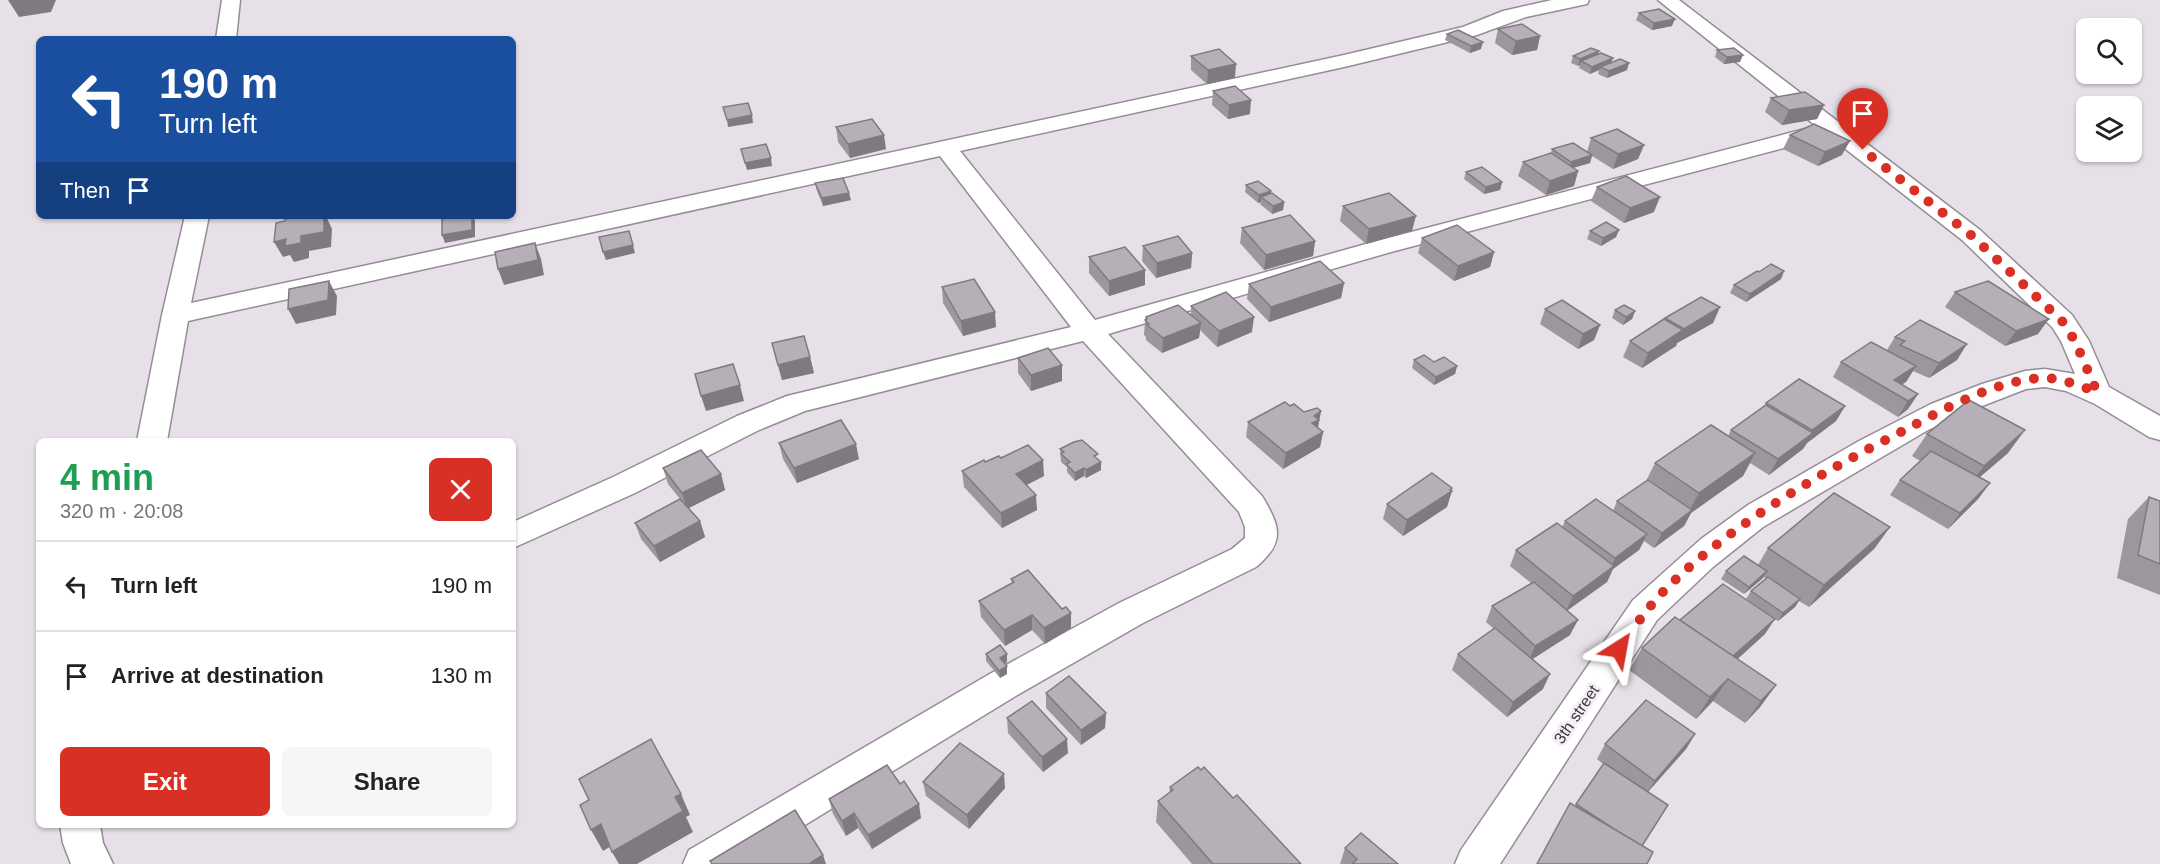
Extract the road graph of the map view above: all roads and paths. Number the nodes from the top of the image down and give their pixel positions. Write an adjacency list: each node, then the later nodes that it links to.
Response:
1 (231, 0): 4 (street)
2 (1580, 0): 6 (street)
3 (1667, 0): 5 (street)
4 (226, 36)
5 (1833, 128): 9 (street); 10 (street)
6 (945, 147): 8 (street); 9 (street)
7 (196, 219): 8 (street)
8 (175, 315): 12 (street)
9 (1089, 331): 13 (street); 16 (street)
10 (2097, 392): 11 (street, 3th street); 17 (street, 3th street)
11 (2160, 430)
12 (153, 438)
13 (516, 535)
14 (80, 828): 15 (street)
15 (92, 864)
16 (704, 864)
17 (1476, 864)

